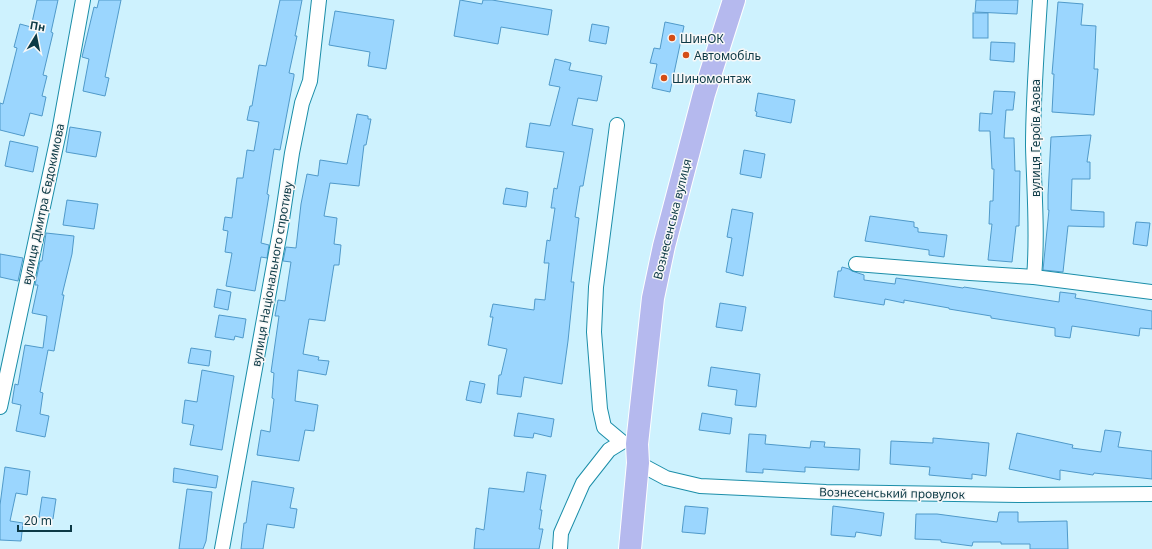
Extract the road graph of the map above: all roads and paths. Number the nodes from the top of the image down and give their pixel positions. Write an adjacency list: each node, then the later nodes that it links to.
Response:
1 (83, 0): 9 (street, вулиця Дмитра Євдокимова)
2 (319, 0): 12 (street, вулиця Національного спротиву)
3 (734, 0): 10 (main road, Вознесенська вулиця)
4 (1040, 0): 7 (street, вулиця Героїв Азова)
5 (617, 125): 10 (street)
6 (856, 264): 7 (street)
7 (1034, 277): 8 (street)
8 (1152, 292)
9 (0, 407)
10 (632, 450): 11 (street, Вознесенський провулок); 13 (street); 14 (main road, Вознесенська вулиця)
11 (1152, 494)
12 (222, 549)
13 (560, 549)
14 (630, 549)

